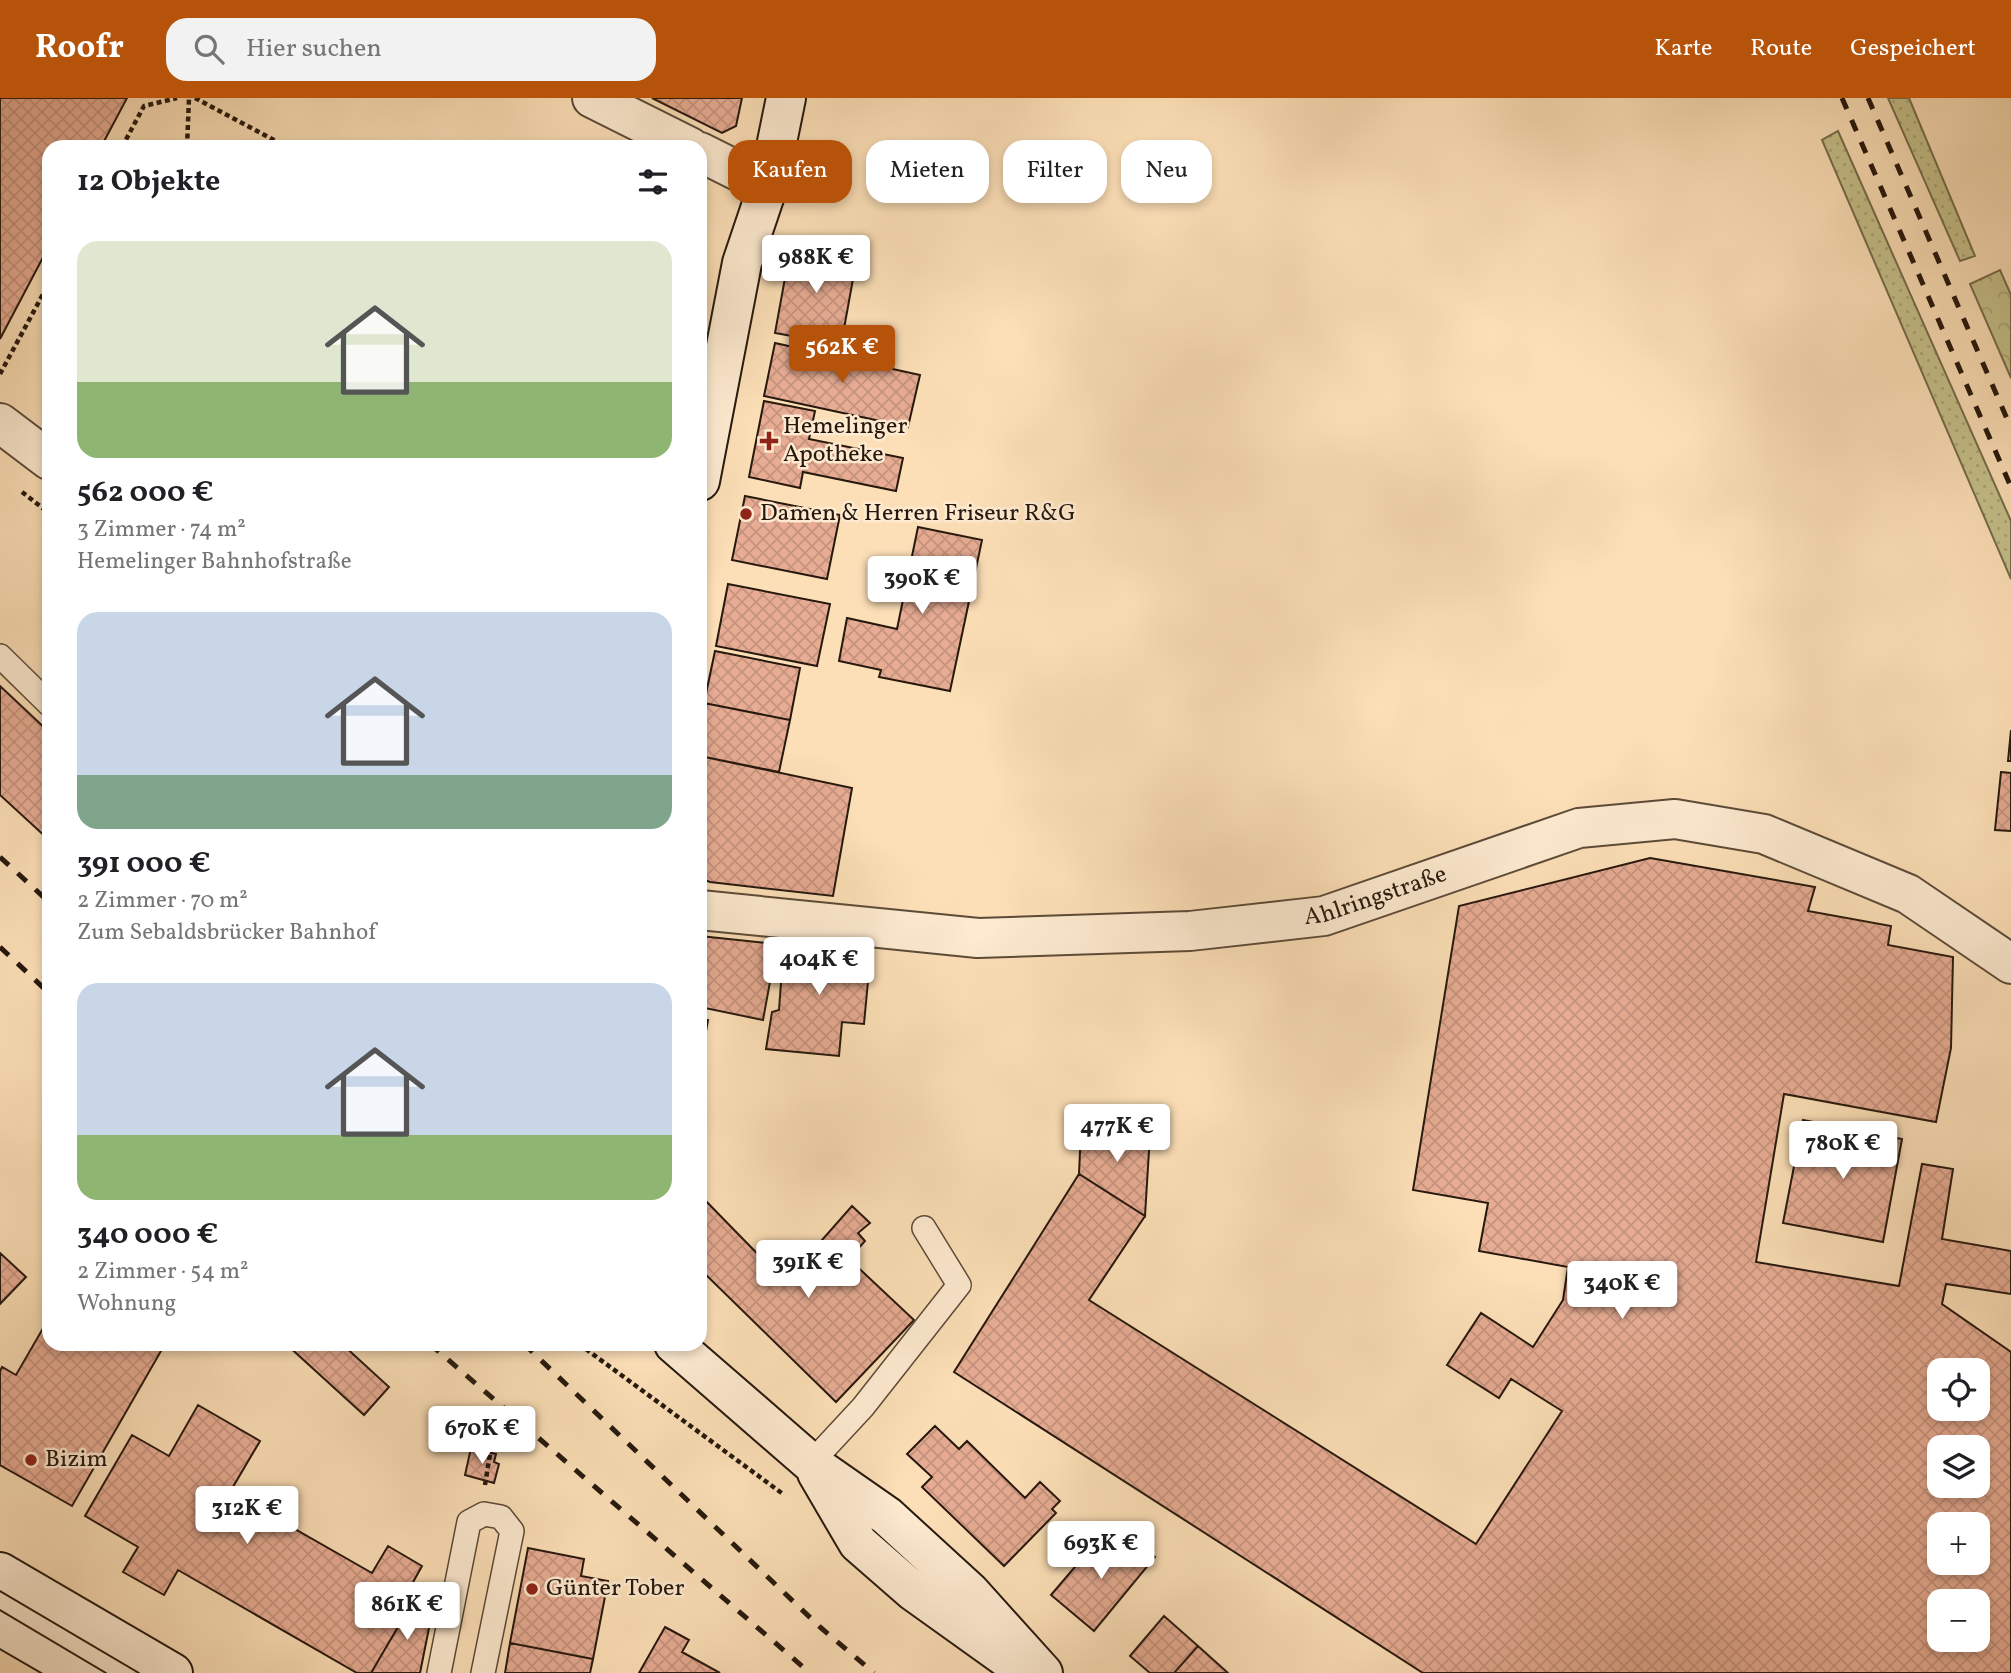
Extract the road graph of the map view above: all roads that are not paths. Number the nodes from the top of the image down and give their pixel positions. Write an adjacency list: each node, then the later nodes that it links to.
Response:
1 (592, 98): 3 (street)
2 (786, 98): 4 (street)
3 (676, 140)
4 (777, 140)
5 (707, 156): 6 (street)
6 (728, 166)
7 (762, 203): 9 (street)
8 (0, 423): 10 (street)
9 (707, 446)
10 (42, 455)
11 (0, 656): 12 (lane)
12 (42, 697)
13 (707, 911): 14 (street, Ahlringstraße)
14 (2011, 964)
15 (924, 1228): 17 (lane)
16 (682, 1351): 17 (street)
17 (811, 1463): 26 (street); 27 (street)
18 (0, 1572): 23 (street)
19 (0, 1602): 22 (lane)
20 (0, 1626): 21 (street)
21 (80, 1673)
22 (123, 1673)
23 (173, 1673)
24 (439, 1673): 25 (lane)
25 (483, 1673)
26 (1028, 1673)
27 (1043, 1673)

